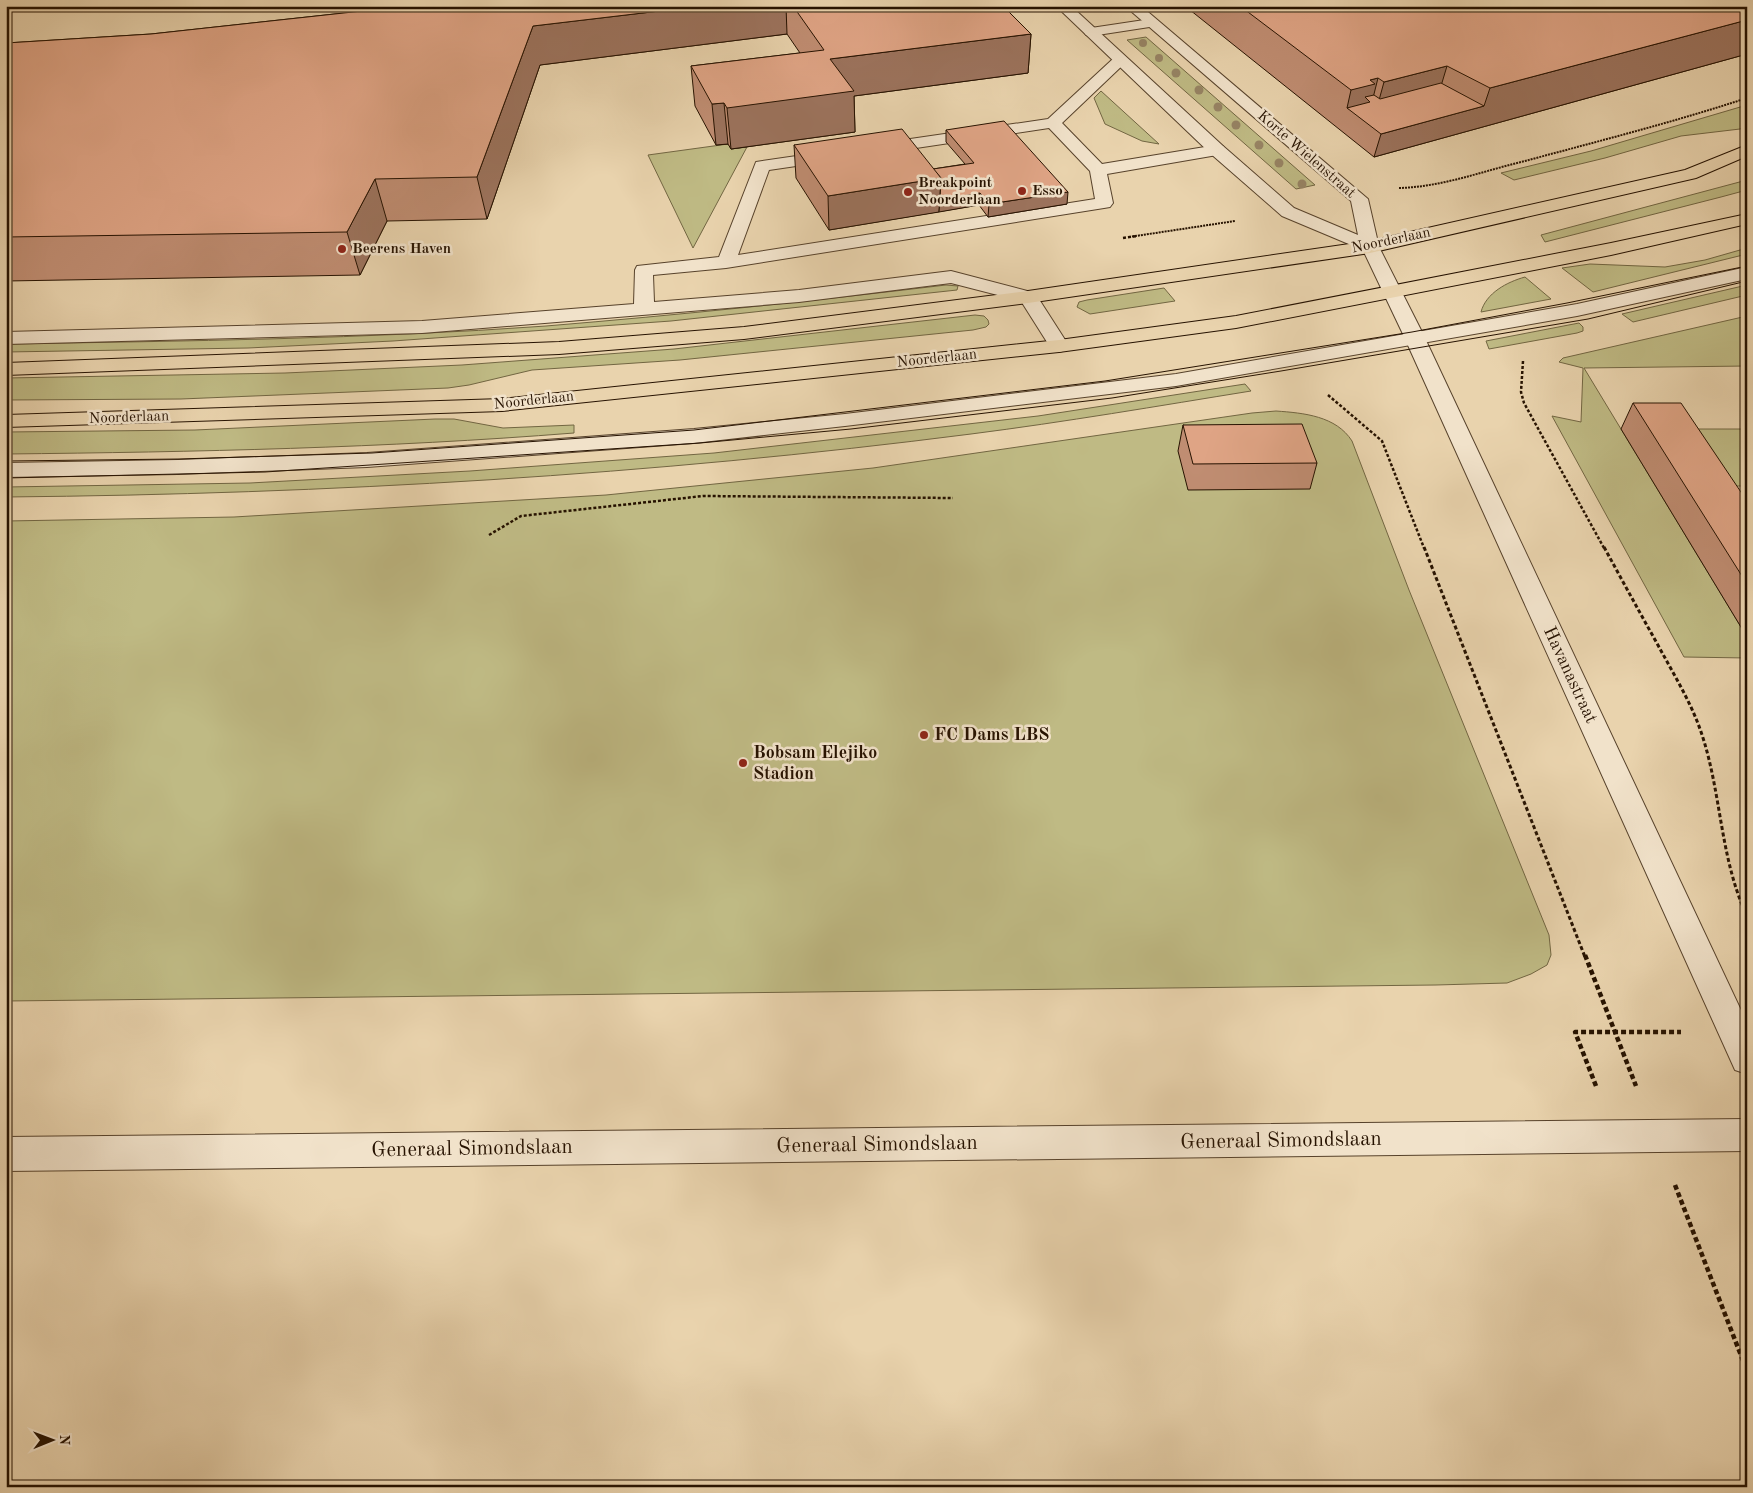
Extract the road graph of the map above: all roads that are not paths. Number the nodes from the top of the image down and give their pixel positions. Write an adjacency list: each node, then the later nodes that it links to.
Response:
1 (1063, 6): 4 (street)
2 (1132, 6): 3 (street, Korte Wielenstraat)
3 (1151, 23): 4 (street); 11 (street, Korte Wielenstraat)
4 (1091, 32): 5 (street)
5 (1120, 60): 6 (street); 7 (street)
6 (1053, 123): 9 (street); 12 (street)
7 (1217, 150): 9 (street); 11 (street)
8 (1747, 150): 11 (main road, Noorderlaan)
9 (1098, 170): 12 (street)
10 (1747, 219): 14 (main road, Noorderlaan)
11 (1370, 247): 14 (street, Korte Wielenstraat); 15 (main road, Noorderlaan)
12 (726, 262): 16 (street)
13 (1747, 273): 18 (street)
14 (1392, 291): 18 (street, Havanastraat); 19 (main road, Noorderlaan)
15 (1028, 297): 16 (street, Noorderlaan); 19 (street); 20 (main road, Noorderlaan)
16 (644, 309): 17 (street, Noorderlaan)
17 (6, 338)
18 (1415, 339): 22 (street); 23 (street, Havanastraat)
19 (1059, 346): 21 (main road, Noorderlaan)
20 (6, 369)
21 (6, 421)
22 (6, 470)
23 (1747, 1059)
24 (1747, 1135): 25 (street, Generaal Simondslaan)
25 (6, 1154)

